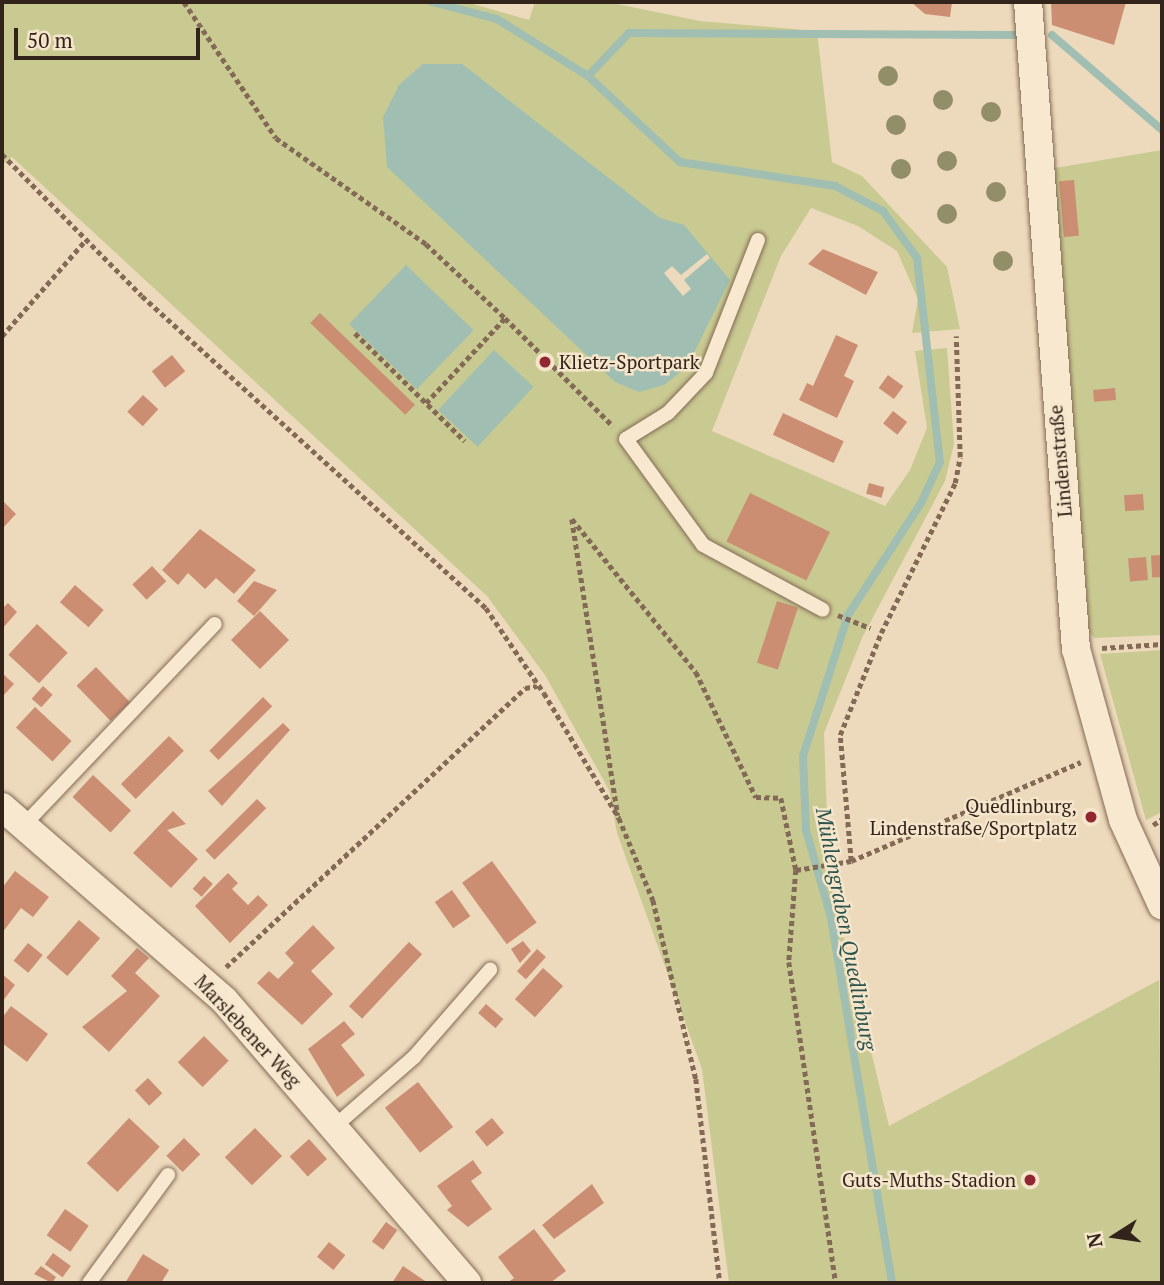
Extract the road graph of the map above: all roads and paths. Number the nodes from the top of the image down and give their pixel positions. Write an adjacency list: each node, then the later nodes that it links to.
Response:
1 (184, 2): 6 (path)
2 (1028, 2): 17 (street, Lindenstraße)
3 (2, 154): 5 (path)
4 (758, 240): 11 (lane)
5 (85, 241): 8 (path); 18 (path)
6 (505, 318): 10 (path); 11 (path)
7 (355, 333): 10 (path)
8 (2, 336)
9 (956, 336): 23 (path)
10 (426, 402): 12 (path)
11 (626, 439): 13 (lane)
12 (464, 441)
13 (823, 610): 15 (path)
14 (215, 624): 22 (lane)
15 (870, 628)
16 (1162, 645): 17 (path)
17 (1076, 649): 19 (street, Lindenstraße)
18 (537, 686): 21 (path); 27 (path)
19 (1101, 754): 23 (path); 25 (street, Lindenstraße)
20 (2, 807): 22 (street, Marslebener Weg)
21 (618, 818): 24 (path); 32 (path)
22 (24, 825): 27 (street, Marslebener Weg)
23 (851, 861): 24 (path)
24 (796, 870): 33 (path)
25 (1162, 905)
26 (490, 970): 28 (lane)
27 (207, 985): 28 (street, Marslebener Weg)
28 (335, 1126): 31 (street, Marslebener Weg)
29 (168, 1175): 30 (lane)
30 (89, 1283)
31 (467, 1283)
32 (720, 1283)
33 (836, 1283)

